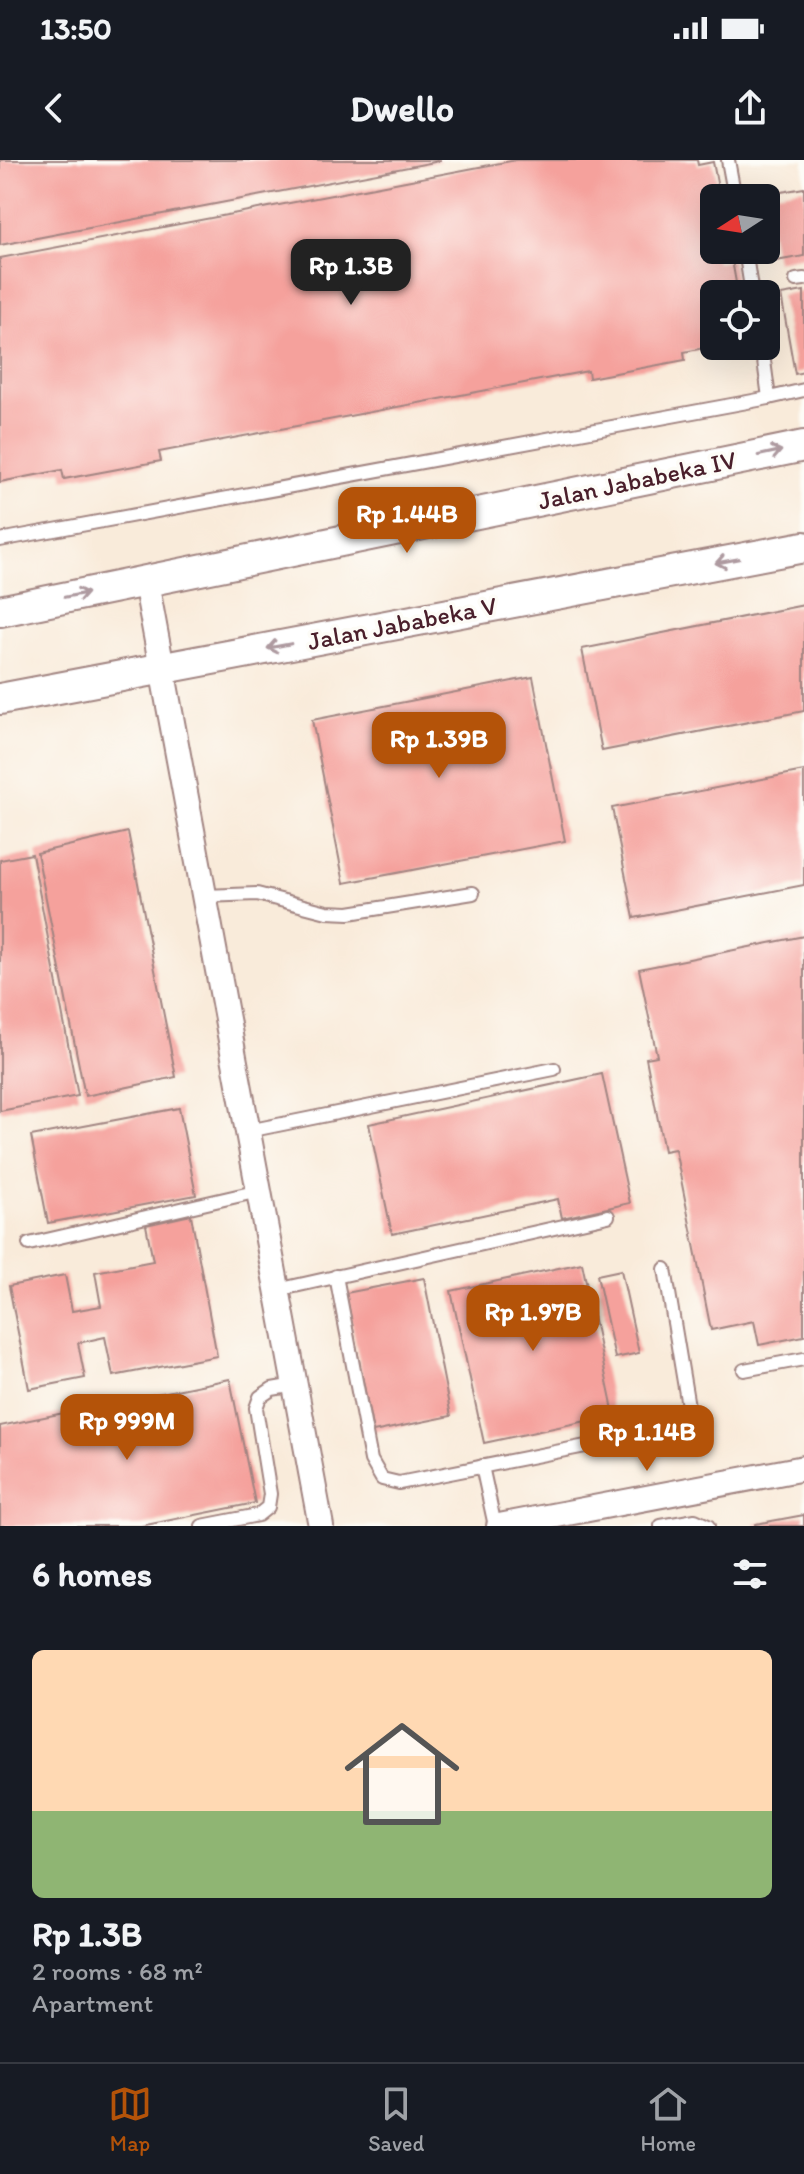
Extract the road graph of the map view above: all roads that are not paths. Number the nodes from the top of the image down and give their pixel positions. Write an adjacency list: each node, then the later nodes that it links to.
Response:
1 (728, 160): 2 (lane)
2 (732, 184)
3 (764, 360): 5 (lane)
4 (804, 390): 5 (lane)
5 (769, 398): 7 (lane)
6 (804, 446): 9 (street, Jalan Jababeka IV, one-way to 6)
7 (0, 540)
8 (804, 547): 11 (street, Jalan Jababeka V, one-way to 11)
9 (146, 582): 10 (street, Jalan Jababeka IV, one-way to 9); 11 (street)
10 (0, 611)
11 (162, 668): 12 (street, Jalan Jababeka V); 14 (street)
12 (0, 699)
13 (473, 893): 14 (lane)
14 (205, 896): 16 (street)
15 (554, 1069): 16 (lane)
16 (248, 1131): 17 (street)
17 (259, 1191): 19 (lane); 22 (street)
18 (608, 1216): 21 (lane)
19 (29, 1244)
20 (665, 1269): 26 (lane)
21 (336, 1276): 22 (lane); 26 (lane)
22 (277, 1290): 25 (street)
23 (804, 1359): 24 (lane)
24 (744, 1370)
25 (295, 1385): 28 (lane); 29 (street)
26 (482, 1466): 30 (lane)
27 (804, 1468): 30 (street)
28 (202, 1526)
29 (321, 1526)
30 (497, 1526)
31 (661, 1526): 32 (lane)
32 (708, 1526)

